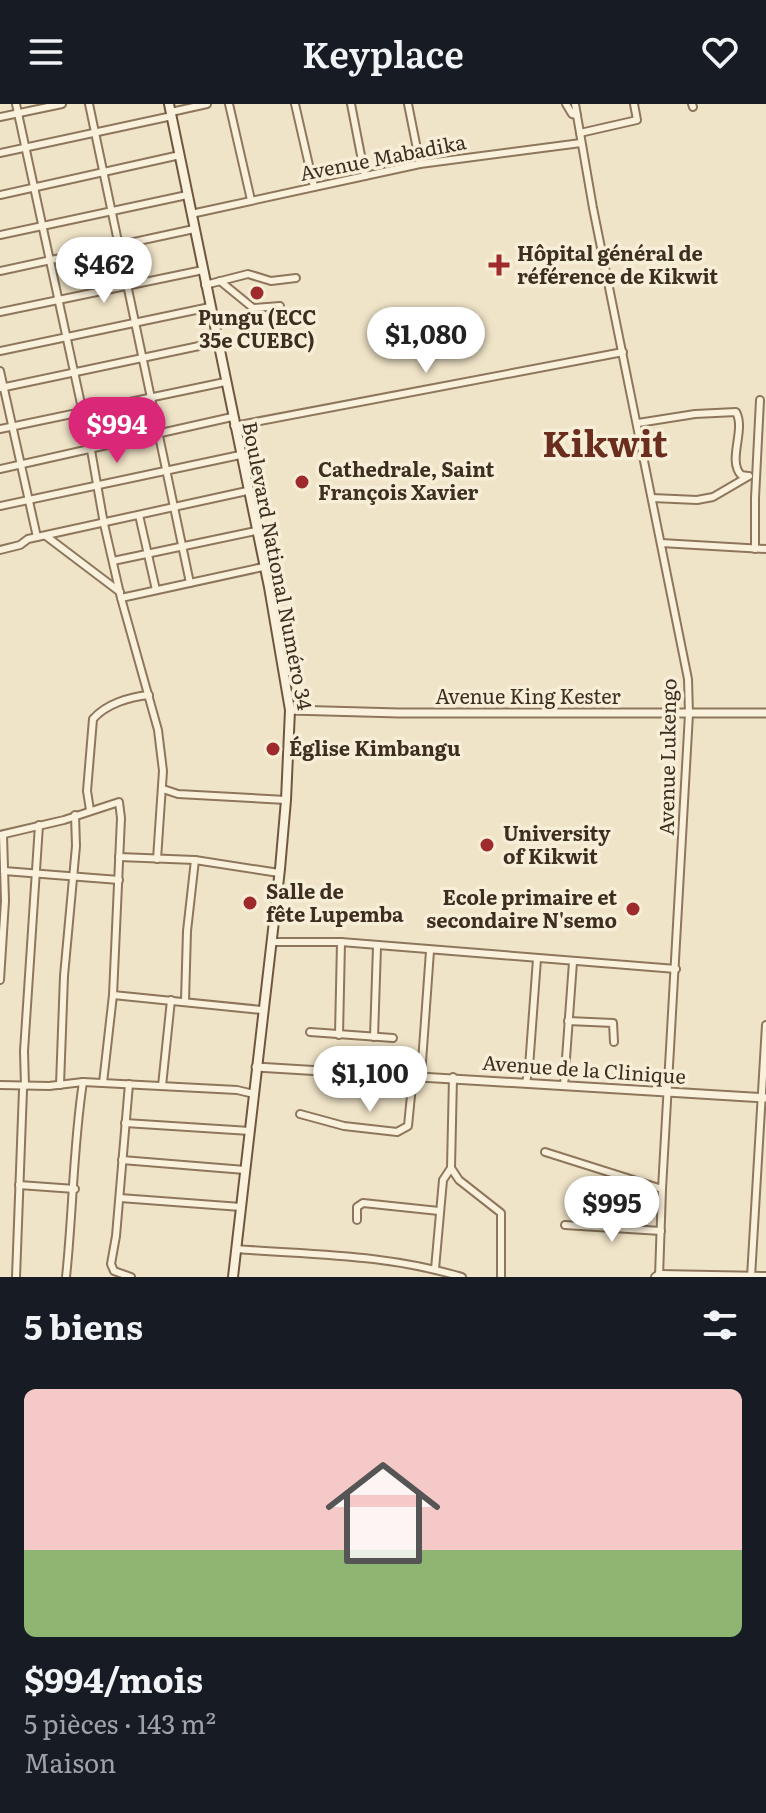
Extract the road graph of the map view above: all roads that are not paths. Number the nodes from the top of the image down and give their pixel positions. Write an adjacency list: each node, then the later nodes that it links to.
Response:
1 (16, 104): 13 (street)
2 (62, 104): 13 (street)
3 (89, 104): 16 (street)
4 (207, 104): 12 (street)
5 (229, 104): 29 (street)
6 (295, 104): 25 (street)
7 (351, 104): 24 (street)
8 (408, 104): 22 (street)
9 (566, 104): 14 (street)
10 (575, 104): 14 (street, Avenue Lukengo)
11 (634, 104): 17 (street)
12 (171, 111): 16 (street); 21 (main road, Boulevard National Numéro 34)
13 (18, 113): 15 (street); 19 (street)
14 (577, 115): 17 (street, Avenue Lukengo)
15 (0, 117)
16 (95, 133): 19 (street); 23 (street)
17 (580, 133): 18 (street, Avenue Lukengo)
18 (581, 143): 22 (street, Avenue Mabadika); 51 (street, Avenue Lukengo)
19 (25, 148): 20 (street); 26 (street)
20 (0, 153)
21 (180, 155): 23 (street); 28 (main road, Boulevard National Numéro 34)
22 (420, 164): 24 (street, Avenue Mabadika)
23 (104, 172): 26 (street); 30 (street)
24 (365, 176): 25 (street, Avenue Mabadika)
25 (314, 187): 29 (street, Avenue Mabadika)
26 (34, 188): 27 (street); 32 (street)
27 (0, 195)
28 (187, 195): 30 (street); 31 (main road, Boulevard National Numéro 34)
29 (251, 200): 31 (street, Avenue Mabadika)
30 (112, 210): 32 (street); 35 (street)
31 (191, 214): 33 (main road, Boulevard National Numéro 34)
32 (42, 226): 34 (street); 36 (street)
33 (194, 229): 35 (street); 37 (main road, Boulevard National Numéro 34)
34 (0, 235)
35 (119, 245): 36 (street); 41 (street)
36 (50, 260): 38 (street); 43 (street)
37 (203, 270): 41 (street); 42 (main road, Boulevard National Numéro 34)
38 (0, 271)
39 (296, 278): 40 (street)
40 (220, 281): 42 (street); 44 (street)
41 (127, 284): 43 (street); 47 (street)
42 (205, 285): 45 (main road, Boulevard National Numéro 34)
43 (58, 300): 46 (street); 48 (street)
44 (280, 306)
45 (210, 307): 47 (street); 49 (main road, Boulevard National Numéro 34)
46 (0, 312)
47 (136, 323): 48 (street); 52 (street)
48 (66, 338): 50 (street); 54 (street)
49 (218, 342): 52 (street); 55 (main road, Boulevard National Numéro 34)
50 (0, 351)
51 (623, 352): 60 (street); 61 (street, Avenue Lukengo)
52 (142, 358): 54 (street); 57 (street)
53 (0, 371): 56 (street)
54 (73, 373): 56 (street); 59 (street)
55 (225, 382): 57 (street); 60 (main road, Boulevard National Numéro 34)
56 (2, 388): 62 (street)
57 (151, 396): 59 (street); 64 (street)
58 (760, 400): 70 (street)
59 (81, 412): 62 (street); 65 (street)
60 (233, 421): 64 (street); 66 (main road, Boulevard National Numéro 34)
61 (638, 423): 71 (street); 74 (street, Avenue Lukengo)
62 (12, 427): 63 (street); 67 (street)
63 (0, 429)
64 (159, 435): 65 (street); 69 (street)
65 (91, 450): 67 (street); 72 (street)
66 (240, 455): 69 (street); 73 (main road, Boulevard National Numéro 34)
67 (20, 465): 68 (street); 75 (street)
68 (0, 469)
69 (167, 470): 72 (street); 77 (street)
70 (756, 473): 71 (street); 85 (street)
71 (748, 476): 74 (street)
72 (96, 484): 75 (street); 79 (street)
73 (247, 491): 77 (street); 80 (main road, Boulevard National Numéro 34)
74 (652, 498): 83 (street, Avenue Lukengo)
75 (28, 500): 76 (street); 82 (street)
76 (0, 506)
77 (175, 507): 78 (street); 84 (street)
78 (139, 515): 79 (street); 88 (street)
79 (104, 524): 81 (street); 89 (street)
80 (256, 531): 84 (street); 90 (main road, Boulevard National Numéro 34)
81 (46, 536): 82 (street); 93 (street)
82 (37, 537): 87 (street)
83 (661, 543): 85 (street); 97 (street, Avenue Lukengo)
84 (184, 547): 88 (street); 91 (street)
85 (755, 549): 86 (street)
86 (766, 549)
87 (0, 550)
88 (148, 554): 89 (street); 92 (street)
89 (113, 561): 93 (street)
90 (263, 567): 91 (street); 95 (main road, Boulevard National Numéro 34)
91 (190, 583): 92 (street)
92 (156, 590): 93 (street)
93 (120, 595): 94 (street)
94 (149, 695): 98 (street); 100 (street)
95 (290, 710): 97 (street, Avenue King Kester); 99 (main road, Boulevard National Numéro 34)
96 (766, 713): 97 (street, Avenue King Kester)
97 (689, 714): 118 (street, Avenue Lukengo)
98 (163, 789): 99 (street); 105 (street)
99 (286, 800): 109 (main road, Boulevard National Numéro 34)
100 (90, 810): 101 (street); 104 (street)
101 (75, 815): 102 (street); 110 (street)
102 (39, 825): 103 (street); 108 (street)
103 (1, 835): 107 (street)
104 (119, 857): 105 (street); 111 (street)
105 (157, 859): 106 (street)
106 (195, 860): 109 (street); 122 (street)
107 (4, 871): 108 (street); 119 (street)
108 (37, 873): 110 (street); 142 (street)
109 (279, 873): 112 (main road, Boulevard National Numéro 34)
110 (73, 875): 111 (street); 139 (street)
111 (119, 880): 120 (street)
112 (271, 942): 113 (street); 123 (main road, Boulevard National Numéro 34)
113 (341, 942): 114 (street); 127 (street)
114 (377, 947): 115 (street); 128 (street)
115 (430, 951): 116 (street); 132 (street)
116 (537, 959): 117 (street); 136 (street)
117 (573, 962): 118 (street); 124 (street)
118 (676, 969): 143 (street, Avenue Lukengo)
119 (0, 980)
120 (113, 995): 121 (street); 135 (street)
121 (171, 1000): 122 (street); 140 (street)
122 (185, 1001): 123 (street)
123 (262, 1010): 131 (main road, Boulevard National Numéro 34)
124 (568, 1021): 130 (street); 141 (street)
125 (766, 1025): 145 (street)
126 (310, 1032): 127 (street)
127 (339, 1035): 128 (street)
128 (374, 1037): 129 (street)
129 (393, 1038)
130 (614, 1042)
131 (256, 1067): 132 (street, Avenue de la Clinique); 144 (main road, Boulevard National Numéro 34)
132 (417, 1075): 133 (street, Avenue de la Clinique); 146 (street)
133 (453, 1077): 136 (street, Avenue de la Clinique); 151 (street)
134 (83, 1082): 135 (street); 139 (street); 155 (street)
135 (103, 1083): 137 (street)
136 (526, 1083): 141 (street, Avenue de la Clinique)
137 (129, 1084): 140 (street); 147 (street)
138 (0, 1085): 142 (street)
139 (60, 1085): 142 (street)
140 (162, 1086): 144 (street)
141 (564, 1086): 143 (street, Avenue de la Clinique)
142 (24, 1088): 153 (street)
143 (668, 1091): 145 (street, Avenue de la Clinique); 156 (street, Avenue Lukengo)
144 (254, 1094): 148 (main road, Boulevard National Numéro 34)
145 (764, 1098): 154 (street)
146 (300, 1114)
147 (125, 1123): 148 (street); 150 (street)
148 (250, 1131): 152 (main road, Boulevard National Numéro 34)
149 (545, 1152): 156 (street)
150 (122, 1160): 152 (street); 158 (street)
151 (451, 1168): 160 (street); 173 (street)
152 (245, 1170): 159 (main road, Boulevard National Numéro 34)
153 (19, 1185): 155 (street); 168 (street)
154 (756, 1188): 157 (street); 174 (street)
155 (75, 1189): 169 (street)
156 (662, 1189): 163 (street, Avenue Lukengo)
157 (766, 1189)
158 (120, 1198): 159 (street); 170 (street)
159 (241, 1207): 164 (main road, Boulevard National Numéro 34)
160 (439, 1211): 161 (street); 165 (street)
161 (357, 1220)
162 (565, 1225): 163 (street)
163 (661, 1231): 166 (street, Avenue Lukengo)
164 (236, 1249): 165 (street); 171 (main road, Boulevard National Numéro 34)
165 (435, 1269): 172 (street)
166 (658, 1276): 174 (street)
167 (766, 1276): 174 (street)
168 (16, 1277)
169 (66, 1277)
170 (131, 1277)
171 (233, 1277)
172 (462, 1277)
173 (501, 1277)
174 (751, 1277)

